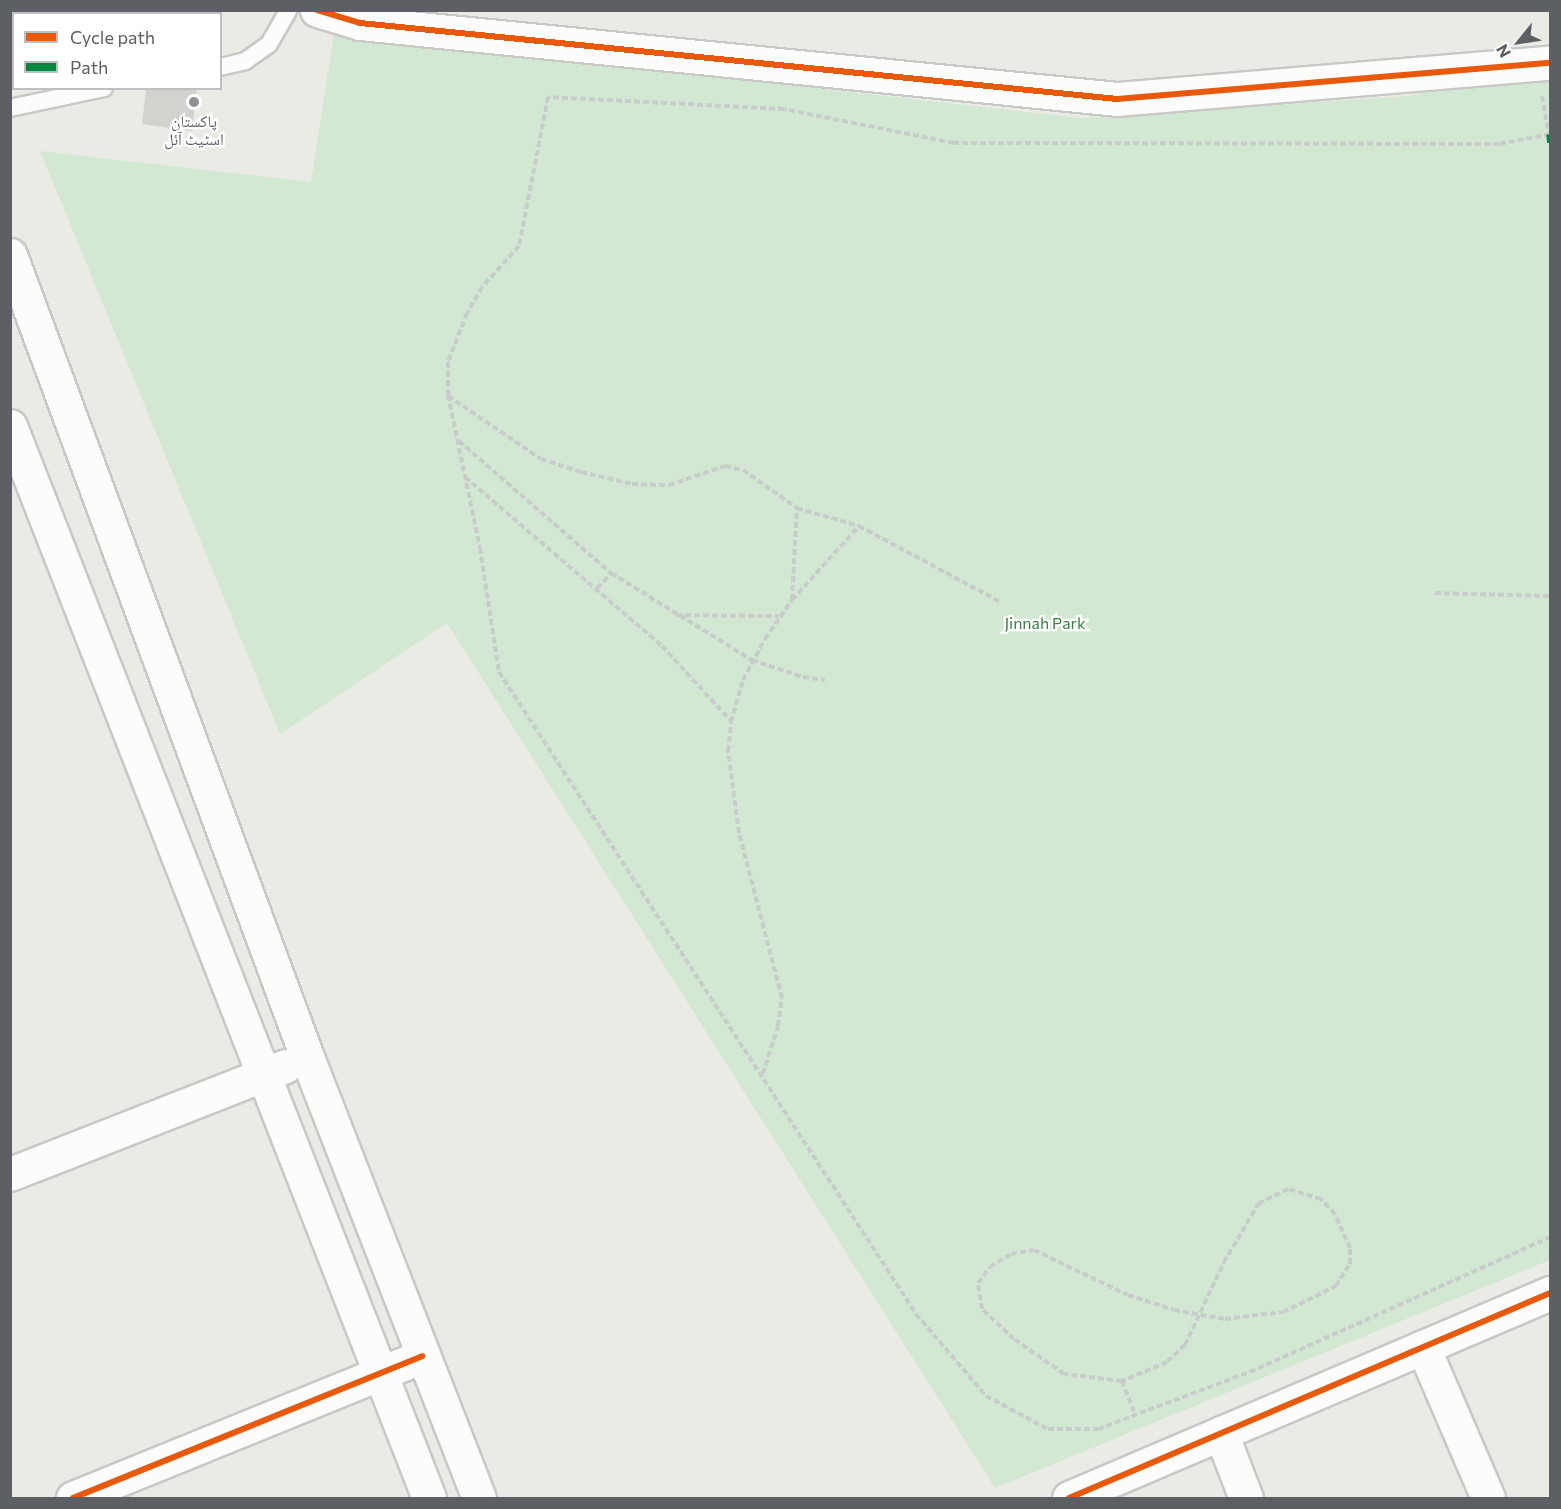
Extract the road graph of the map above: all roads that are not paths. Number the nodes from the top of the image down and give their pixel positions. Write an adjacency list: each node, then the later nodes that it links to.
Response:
1 (290, 10): 4 (lane)
2 (317, 10): 3 (main road)
3 (1544, 64)
4 (222, 67)
5 (95, 90): 6 (lane)
6 (10, 108)
7 (10, 255): 9 (main road)
8 (10, 426): 10 (main road)
9 (307, 1057): 10 (main road); 14 (main road)
10 (265, 1075): 11 (main road); 15 (main road)
11 (10, 1174)
12 (1551, 1293): 13 (main road)
13 (1423, 1347): 16 (main road); 22 (main road)
14 (422, 1356): 15 (main road); 19 (main road)
15 (378, 1375): 17 (main road); 18 (main road)
16 (1221, 1433): 20 (main road); 21 (main road)
17 (73, 1498)
18 (429, 1498)
19 (479, 1498)
20 (1069, 1498)
21 (1246, 1498)
22 (1488, 1498)

